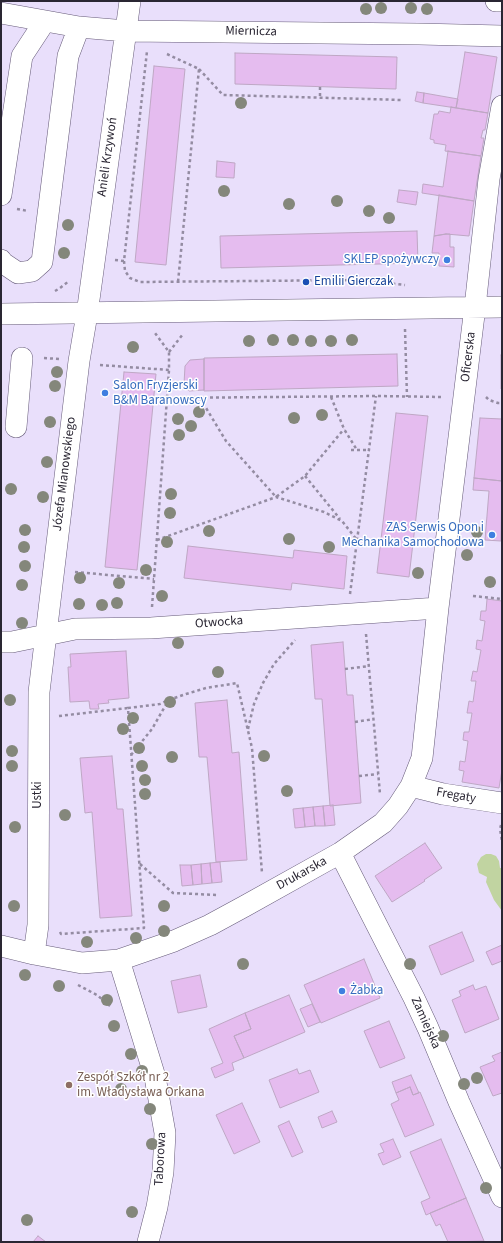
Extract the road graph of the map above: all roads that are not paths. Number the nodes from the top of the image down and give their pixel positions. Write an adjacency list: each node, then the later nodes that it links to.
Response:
1 (130, 1): 7 (street, Anieli Krzywoń)
2 (496, 1): 3 (street)
3 (502, 1)
4 (1, 12): 5 (street, Miernicza)
5 (45, 21): 6 (street, Miernicza); 10 (street)
6 (79, 27): 7 (street, Miernicza); 11 (street)
7 (126, 31): 8 (street, Miernicza); 15 (street, Anieli Krzywoń)
8 (502, 36)
9 (502, 106): 12 (street, Oficerska)
10 (1, 195)
11 (1, 260)
12 (475, 307): 13 (street); 15 (street); 18 (street, Oficerska)
13 (502, 307)
14 (1, 314): 15 (street)
15 (87, 314): 19 (street, Józefa Mianowskiego)
16 (22, 358): 17 (street)
17 (16, 427)
18 (438, 608): 19 (street, Otwocka); 21 (street, Drukarska)
19 (45, 636): 20 (street, Otwocka); 25 (street, Ustki)
20 (1, 642)
21 (411, 786): 22 (street, Fregaty); 23 (street, Drukarska)
22 (502, 803)
23 (340, 853): 26 (street, Drukarska); 27 (street, Zamiejska)
24 (1, 946): 25 (street, Drukarska)
25 (34, 954): 26 (street, Drukarska)
26 (119, 960): 28 (street, Taborowa)
27 (502, 1197)
28 (148, 1242)

